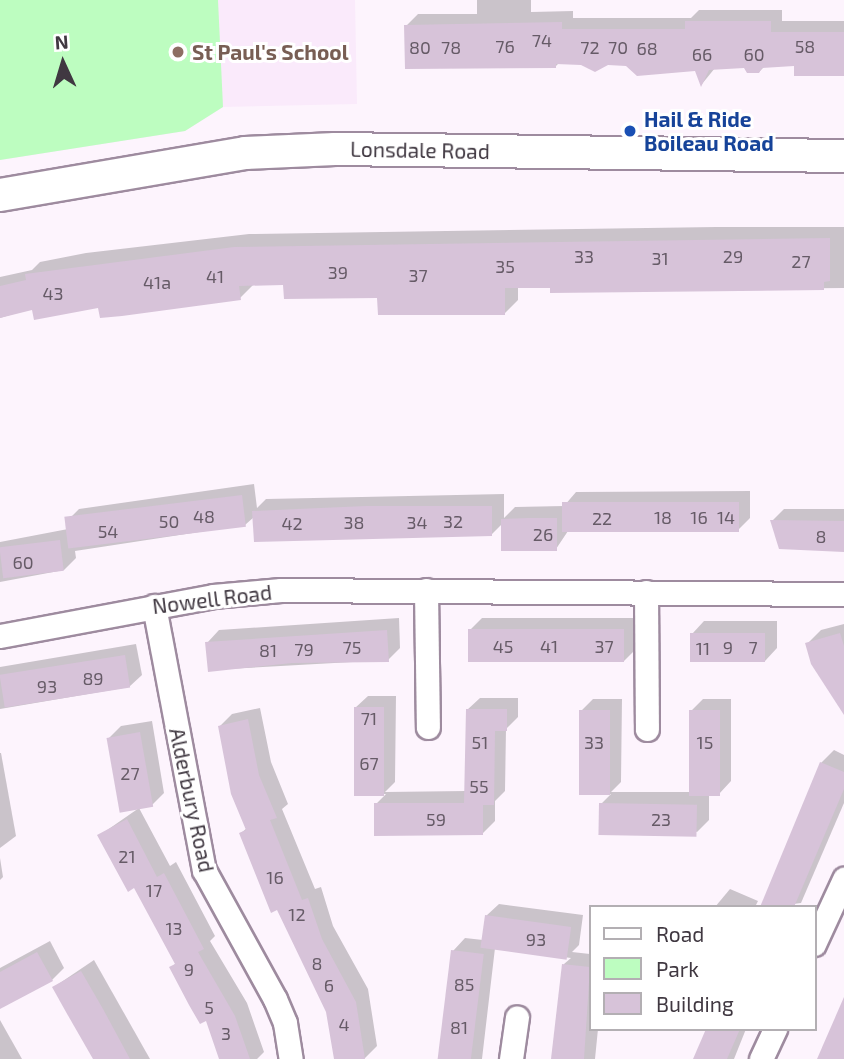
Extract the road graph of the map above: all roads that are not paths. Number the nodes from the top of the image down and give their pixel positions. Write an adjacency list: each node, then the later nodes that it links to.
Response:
1 (844, 156): 2 (main road, Lonsdale Road)
2 (0, 195)
3 (426, 590): 4 (street, Nowell Road); 6 (street, Nowell Road); 8 (street)
4 (646, 592): 5 (street, Nowell Road); 9 (street)
5 (844, 594)
6 (154, 606): 7 (street, Nowell Road); 14 (street, Alderbury Road)
7 (0, 636)
8 (428, 727)
9 (647, 729)
10 (844, 879): 11 (street)
11 (816, 940)
12 (517, 1017): 15 (street)
13 (774, 1031): 16 (street)
14 (291, 1059)
15 (511, 1059)
16 (761, 1059)

